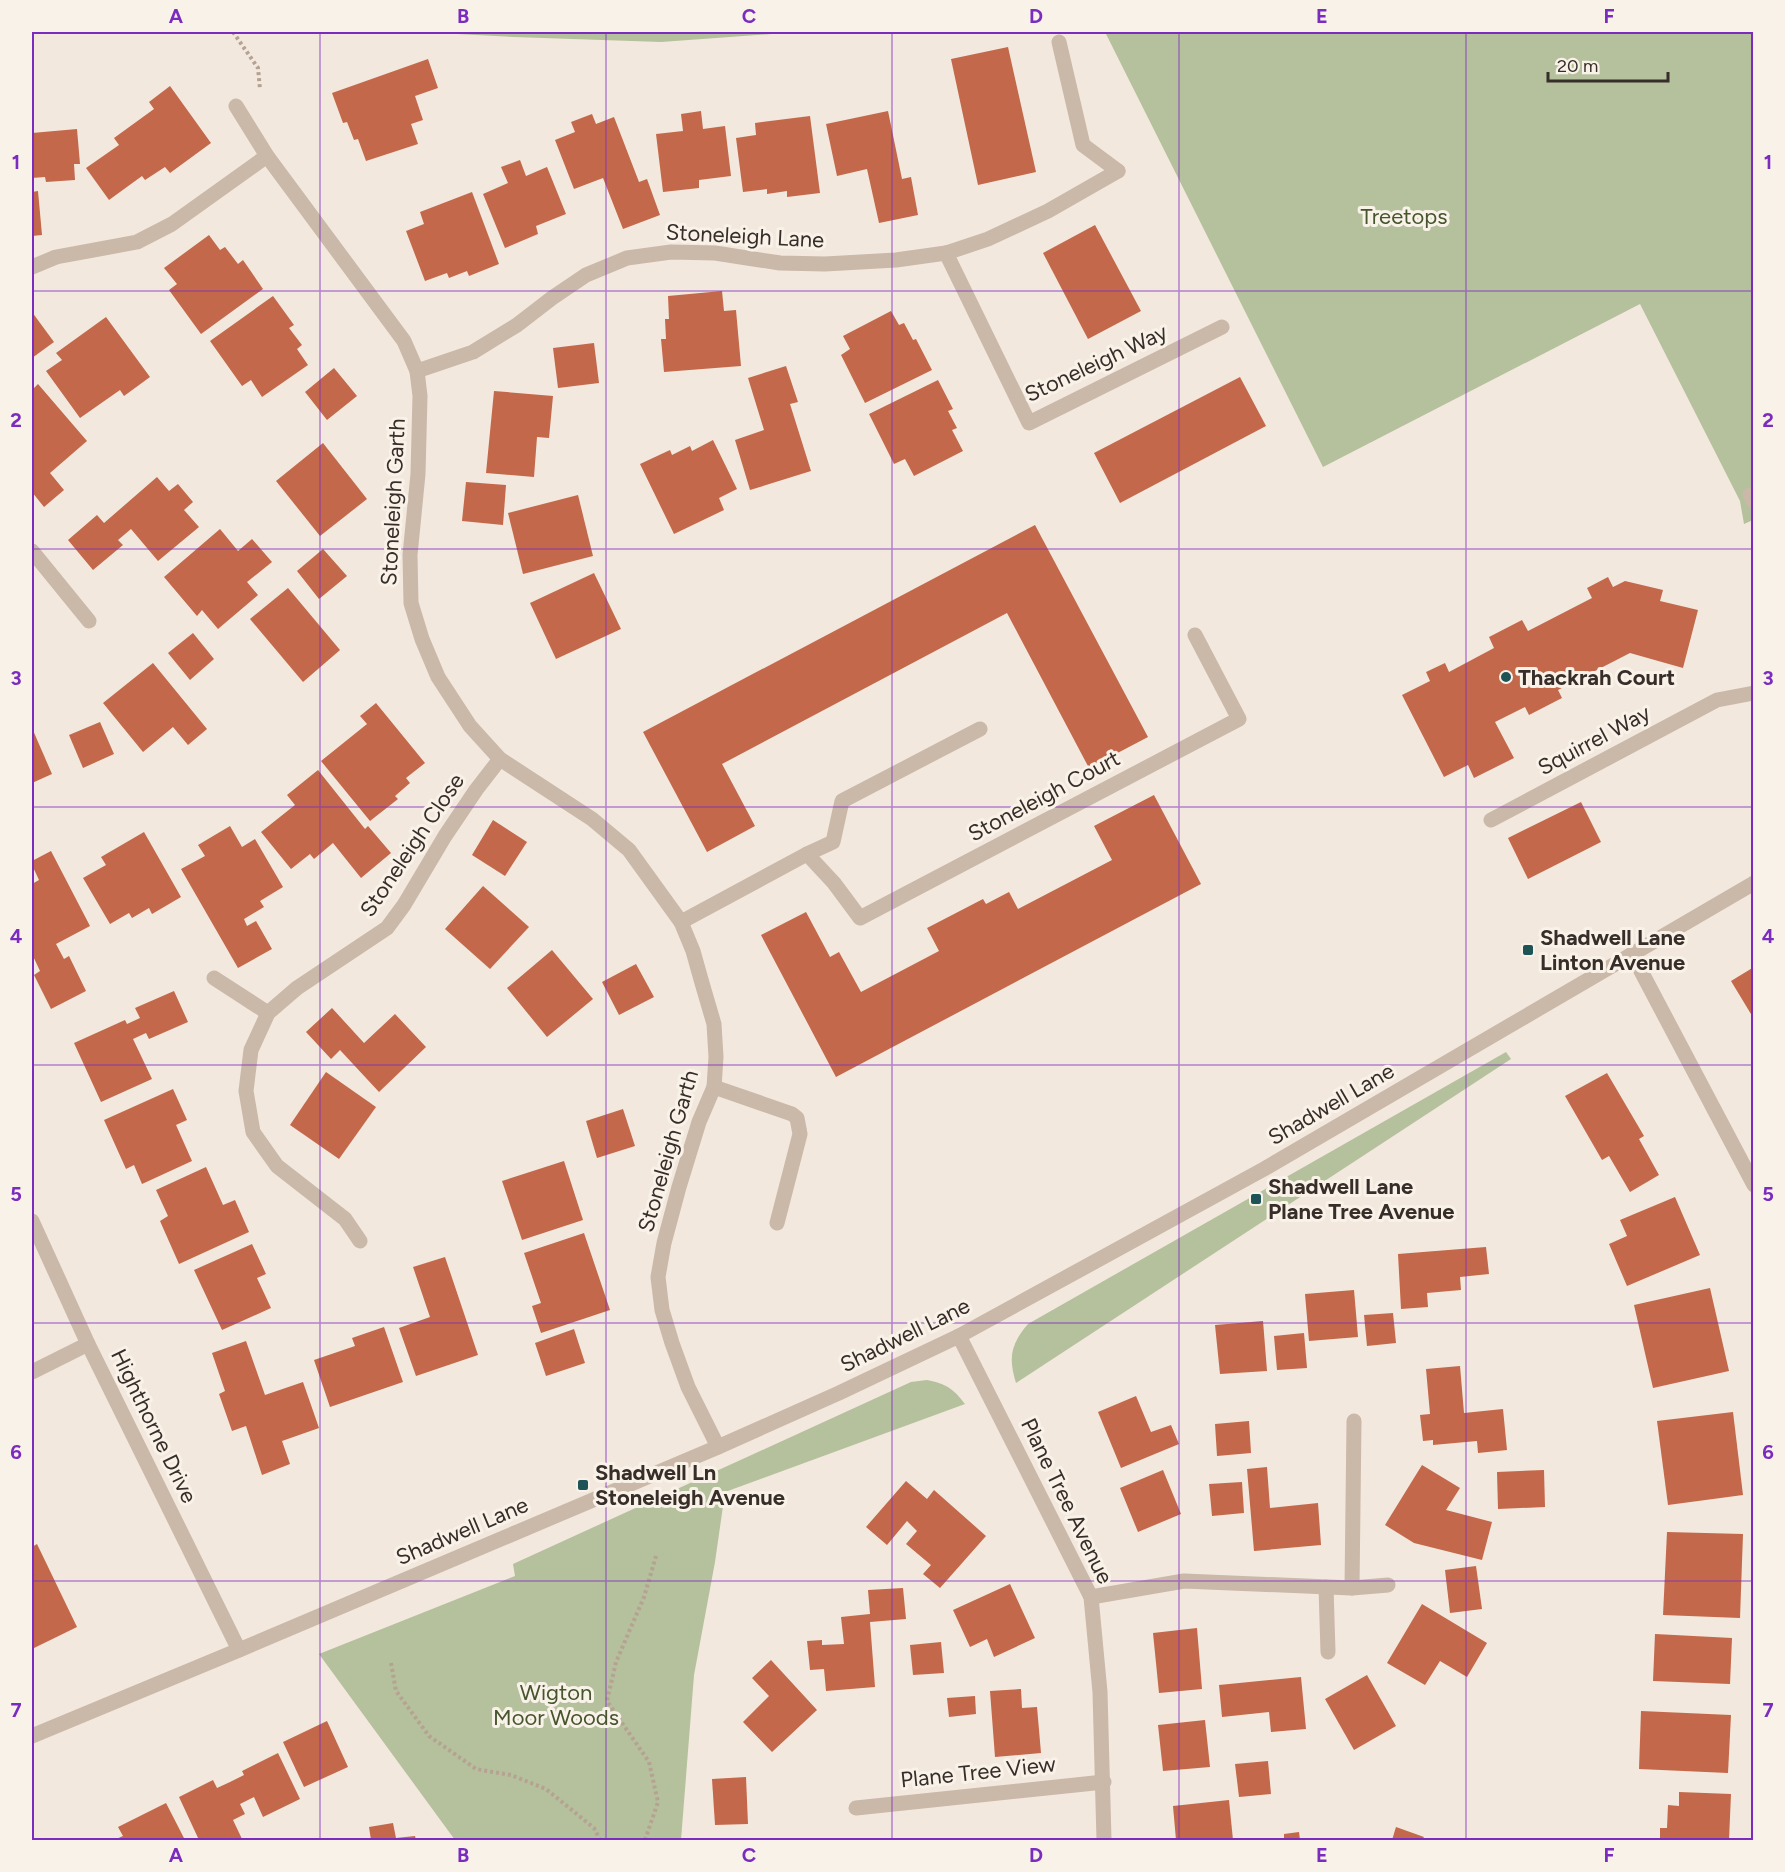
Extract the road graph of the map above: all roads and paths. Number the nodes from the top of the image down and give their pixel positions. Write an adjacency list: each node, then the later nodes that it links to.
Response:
1 (1059, 42): 4 (street, Stoneleigh Lane)
2 (236, 106): 3 (street, Stoneleigh Garth)
3 (267, 156): 5 (street); 7 (street, Stoneleigh Garth)
4 (946, 253): 6 (street, Stoneleigh Way); 7 (street, Stoneleigh Lane)
5 (32, 267)
6 (1222, 327)
7 (417, 371): 13 (street, Stoneleigh Garth)
8 (32, 551): 9 (street)
9 (89, 621)
10 (1195, 634): 15 (street, Stoneleigh Court)
11 (1754, 693): 14 (street, Squirrel Way)
12 (980, 729): 15 (street)
13 (500, 759): 17 (street, Stoneleigh Garth); 20 (street, Stoneleigh Close)
14 (1491, 820)
15 (807, 854): 17 (street)
16 (1754, 883): 18 (street, Shadwell Lane)
17 (681, 922): 21 (street, Stoneleigh Garth)
18 (1632, 954): 22 (street); 26 (street, Shadwell Lane)
19 (214, 978): 20 (street)
20 (268, 1013): 25 (street, Stoneleigh Close)
21 (714, 1087): 24 (street); 30 (street, Stoneleigh Garth)
22 (1754, 1185)
23 (32, 1221): 27 (street, Highthorne Drive)
24 (777, 1223)
25 (360, 1241)
26 (959, 1335): 30 (street, Shadwell Lane); 35 (street, Plane Tree Avenue)
27 (88, 1344): 28 (street); 36 (street, Highthorne Drive)
28 (32, 1372)
29 (1353, 1421): 34 (street)
30 (717, 1447): 36 (street, Shadwell Lane)
31 (656, 1556): 43 (path)
32 (1388, 1585): 34 (street)
33 (1326, 1587): 34 (street); 35 (street); 37 (street)
34 (1352, 1588)
35 (1091, 1597): 40 (street, Plane Tree Avenue)
36 (239, 1650): 39 (street, Shadwell Lane)
37 (1329, 1652)
38 (391, 1663): 42 (path)
39 (32, 1736)
40 (1104, 1782): 41 (street, Plane Tree View); 44 (street, Plane Tree Avenue)
41 (856, 1808)
42 (600, 1840)
43 (645, 1840)
44 (1104, 1840)

